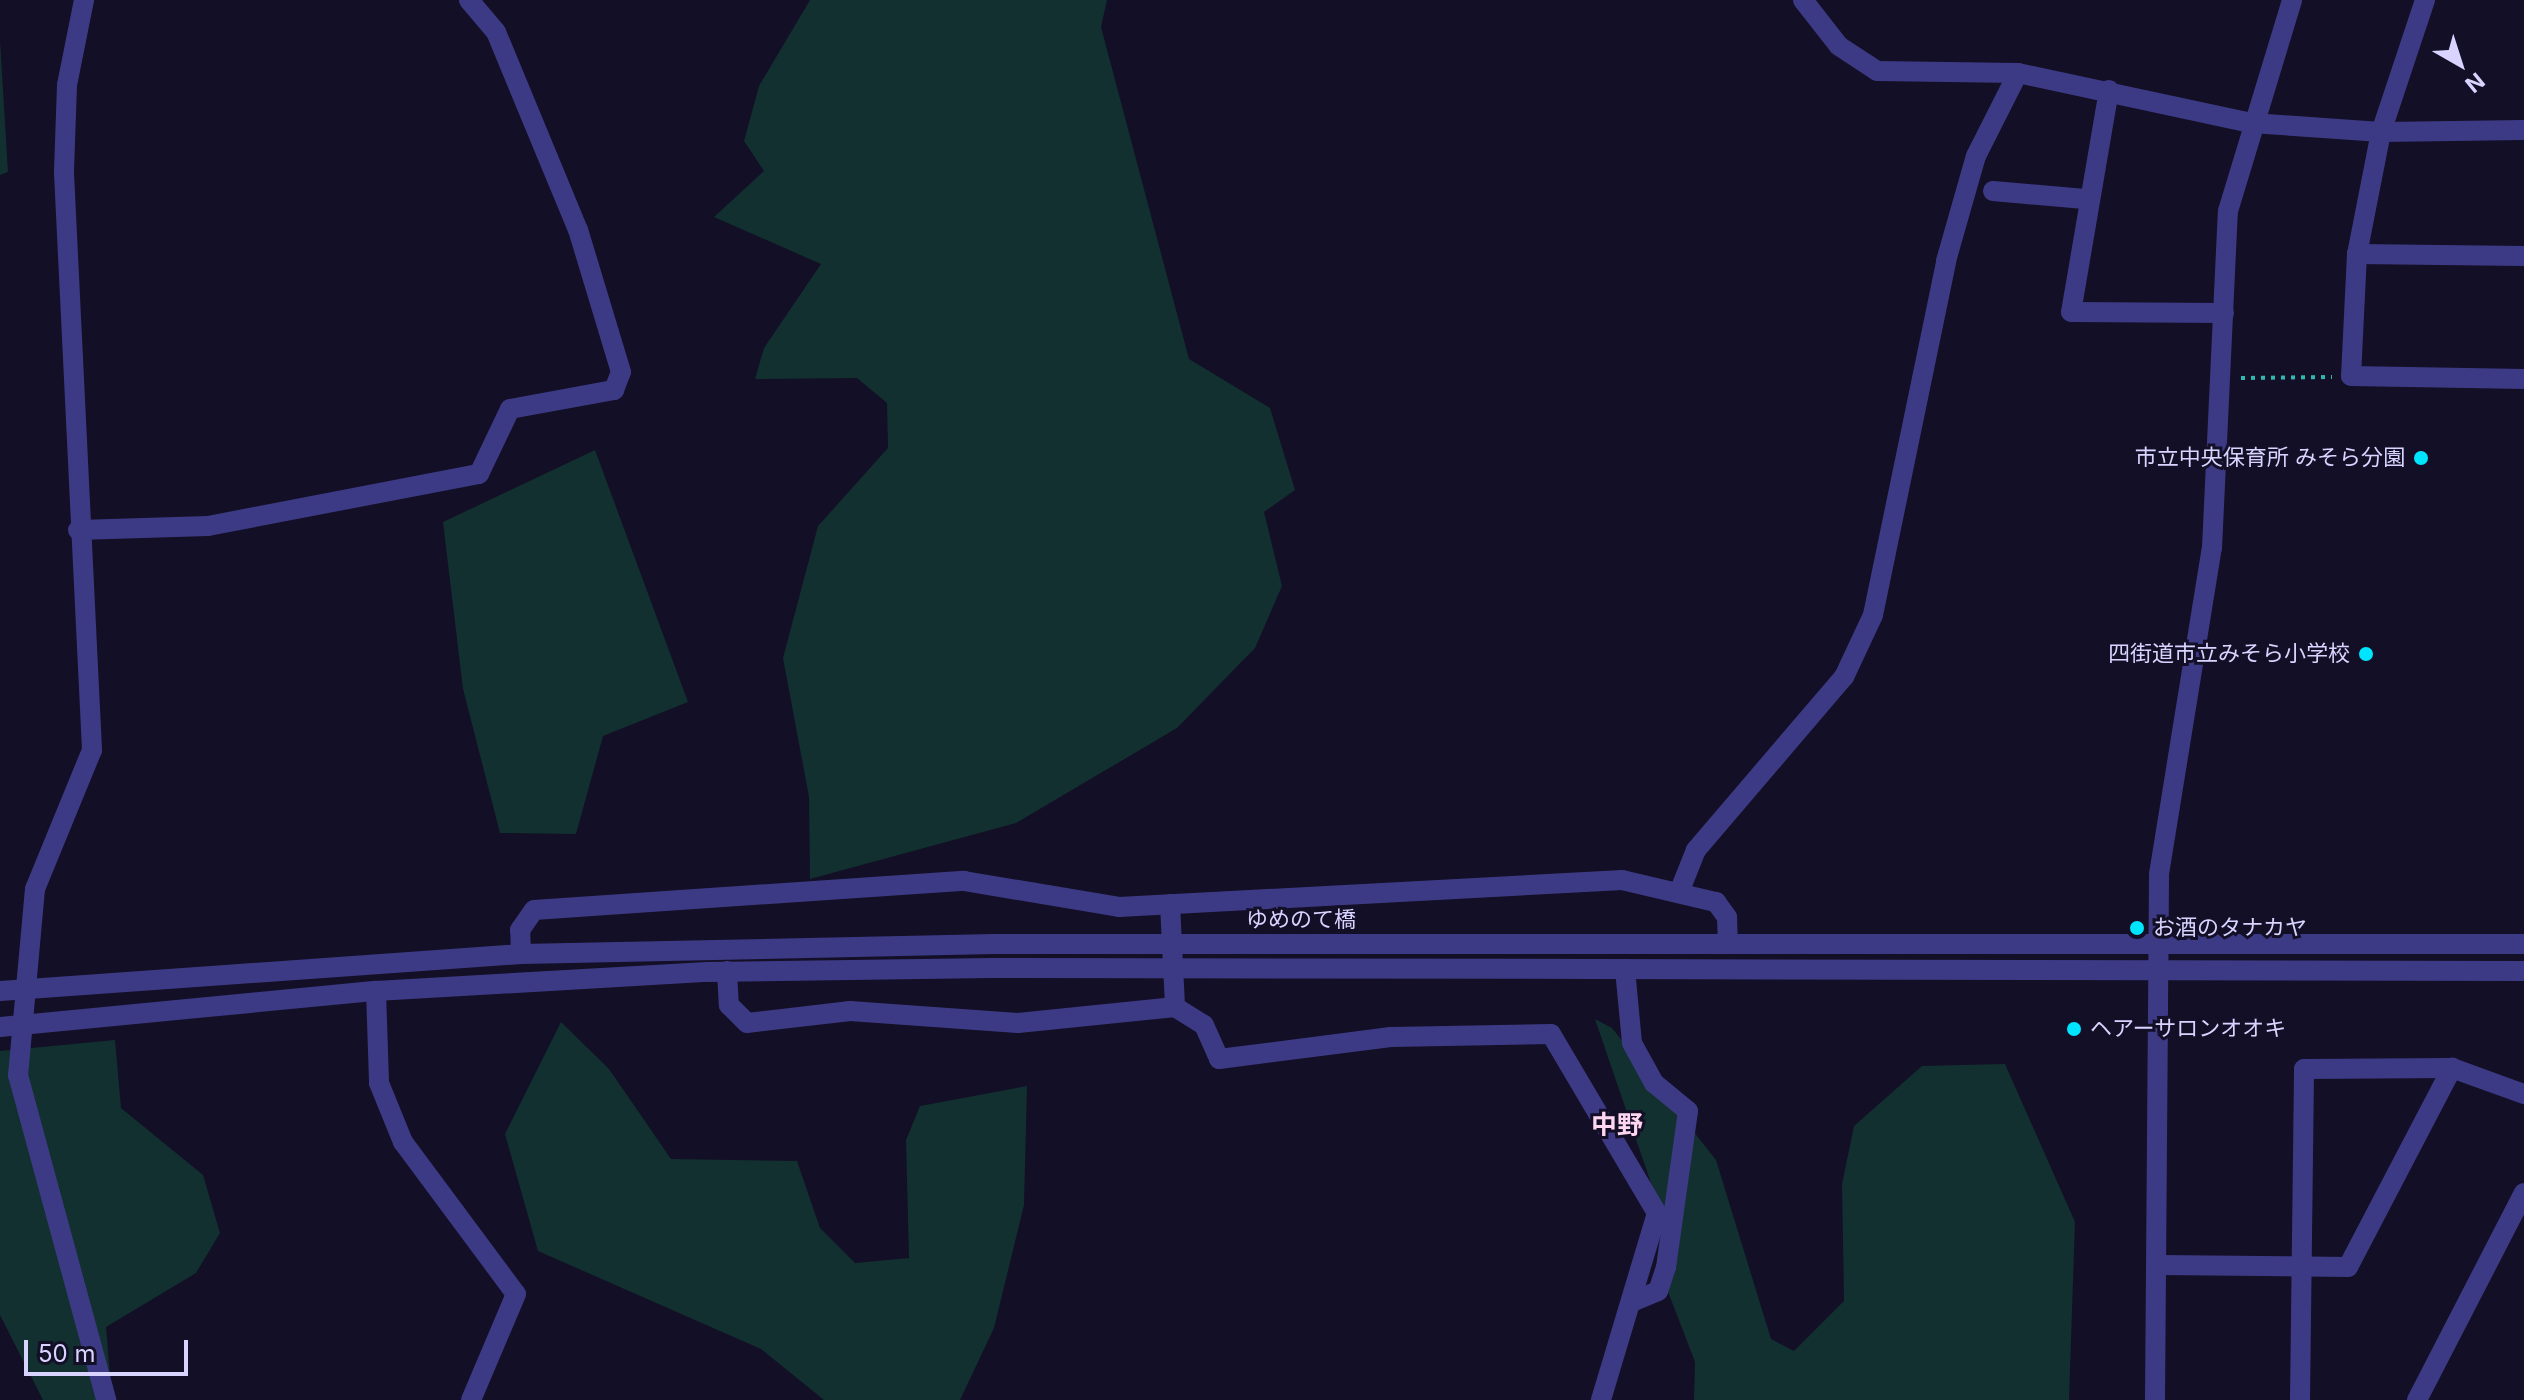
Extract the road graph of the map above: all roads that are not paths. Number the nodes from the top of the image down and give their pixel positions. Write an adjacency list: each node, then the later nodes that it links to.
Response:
1 (84, 0): 17 (street)
2 (469, 0): 17 (street)
3 (1803, 0): 6 (street)
4 (2292, 0): 8 (street)
5 (2425, 0): 10 (street)
6 (2018, 73): 7 (street); 18 (street)
7 (2109, 90): 8 (street); 12 (street)
8 (2252, 123): 10 (street); 15 (street)
9 (2524, 130): 10 (street)
10 (2381, 132): 13 (street)
11 (1993, 191): 12 (street)
12 (2085, 199): 15 (street)
13 (2357, 254): 14 (street); 16 (street)
14 (2524, 256)
15 (2224, 313): 20 (street)
16 (2524, 379)
17 (78, 530): 28 (street)
18 (1680, 890): 19 (street); 21 (street)
19 (1170, 904): 23 (street); 31 (street)
20 (2158, 940): 21 (street, ゆめのて橋); 22 (street, ゆめのて橋); 27 (street)
21 (1728, 943): 23 (street, ゆめのて橋, bridge)
22 (2524, 944)
23 (521, 954): 28 (street, ゆめのて橋)
24 (1625, 969): 25 (street, bridge); 27 (street); 38 (street)
25 (727, 971): 30 (street); 31 (street)
26 (2524, 971): 27 (street)
27 (2157, 973): 36 (street)
28 (23, 989): 29 (street, ゆめのて橋); 32 (street)
29 (0, 991)
30 (376, 991): 32 (street); 40 (street)
31 (1175, 1007): 38 (street)
32 (10, 1026): 39 (street)
33 (2452, 1068): 34 (street); 37 (street); 37 (street)
34 (2524, 1094)
35 (2524, 1193): 44 (street)
36 (2159, 1265): 37 (street); 42 (street)
37 (2301, 1266): 43 (street)
38 (1634, 1301): 41 (street)
39 (106, 1400)
40 (471, 1400)
41 (1601, 1400)
42 (2155, 1400)
43 (2300, 1400)
44 (2417, 1400)

